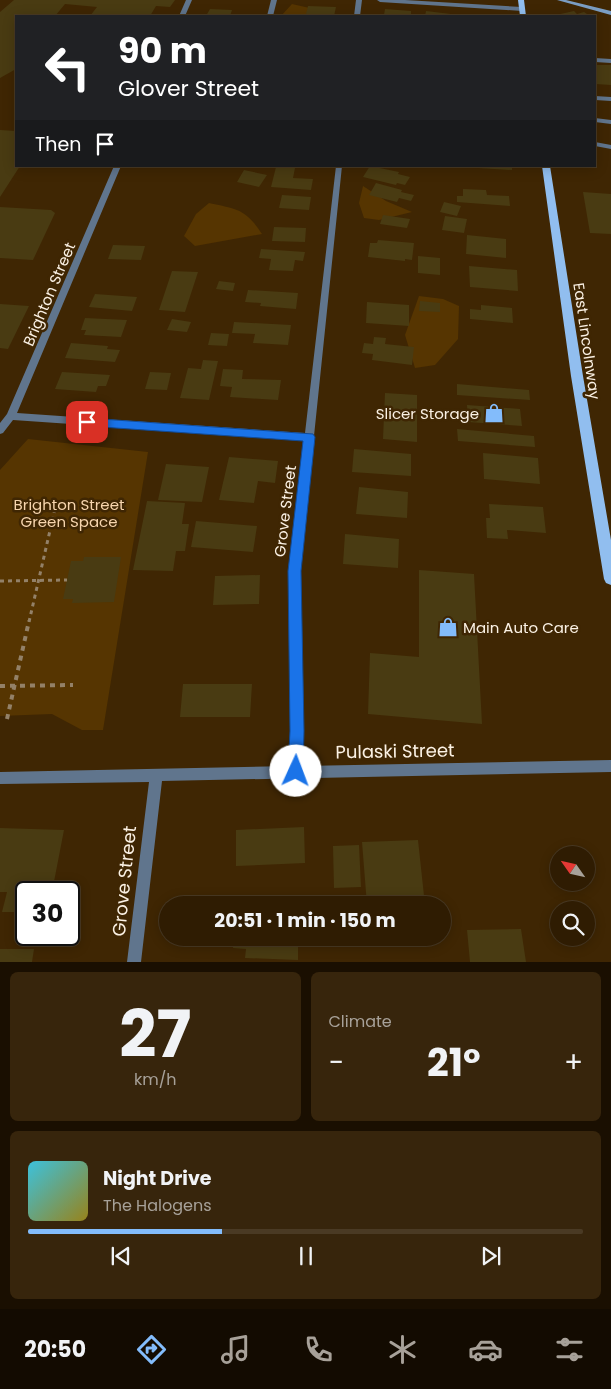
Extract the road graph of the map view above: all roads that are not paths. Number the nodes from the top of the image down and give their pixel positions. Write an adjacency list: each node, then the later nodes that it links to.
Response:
1 (189, 0): 10 (street)
2 (274, 0): 11 (street)
3 (359, 0): 12 (street)
4 (380, 0): 7 (street)
5 (521, 0): 8 (main road)
6 (560, 0): 9 (street)
7 (436, 2): 8 (street)
8 (522, 13)
9 (611, 13)
10 (182, 15)
11 (270, 15)
12 (357, 15)
13 (596, 60): 14 (street)
14 (611, 61)
15 (596, 98): 16 (street)
16 (611, 99)
17 (596, 120): 18 (street)
18 (611, 122)
19 (596, 144): 20 (street)
20 (611, 147)
21 (118, 167): 24 (street, Brighton Street)
22 (339, 167): 26 (street, Grove Street)
23 (546, 167): 27 (main road, East Lincolnway)
24 (11, 416): 25 (street, Brighton Street); 26 (street)
25 (0, 430)
26 (309, 437): 29 (street, Grove Street)
27 (611, 580)
28 (611, 766): 29 (street, Pulaski Street)
29 (296, 771): 30 (street, Pulaski Street)
30 (156, 774): 31 (street, Pulaski Street); 32 (street, Grove Street)
31 (0, 778)
32 (134, 962)

